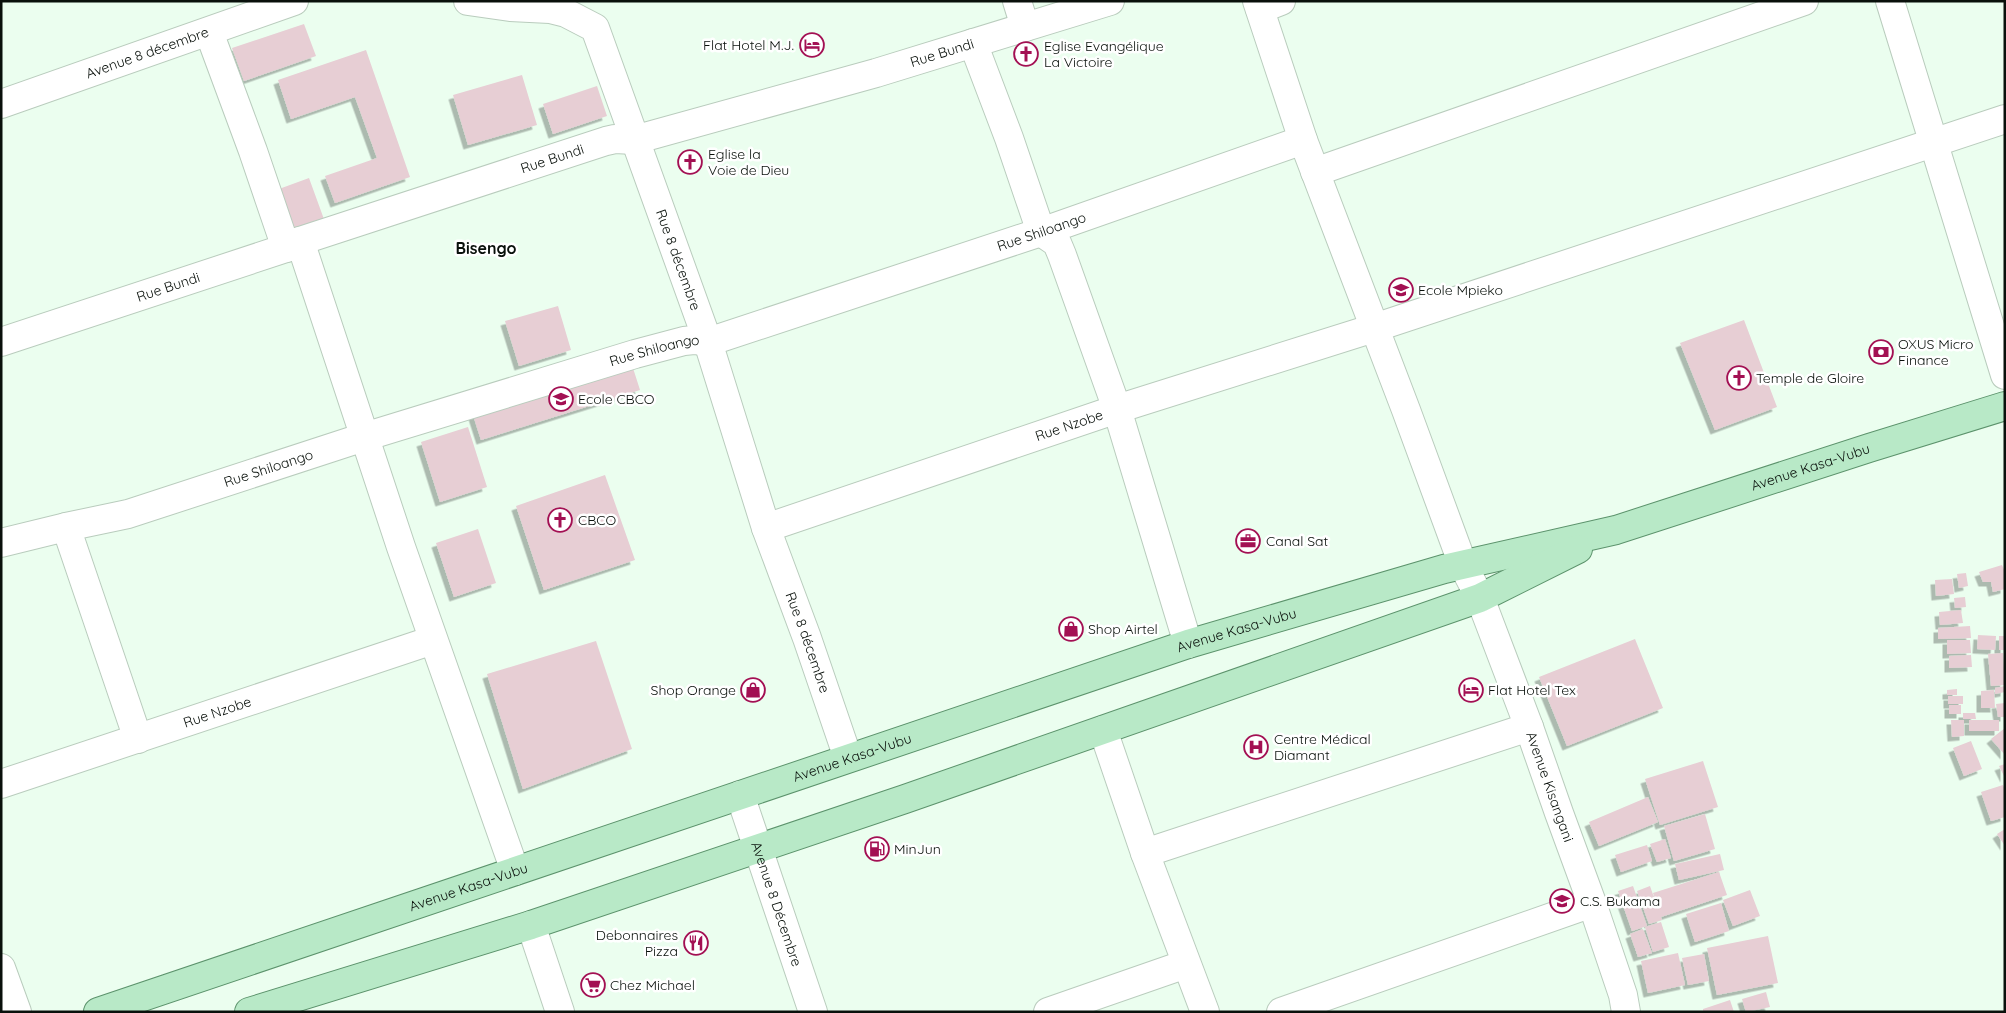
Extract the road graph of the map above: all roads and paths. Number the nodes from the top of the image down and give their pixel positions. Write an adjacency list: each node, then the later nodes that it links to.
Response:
1 (294, 1): 11 (street, Avenue 8 décembre)
2 (468, 1): 10 (street)
3 (588, 1): 10 (street, Rue 8 décembre)
4 (1016, 1): 9 (street)
5 (1110, 1): 9 (street, Rue Bundi)
6 (1804, 1): 18 (street)
7 (1890, 1): 17 (street)
8 (1266, 4): 16 (street, Avenue Kisangani)
9 (1025, 27): 12 (street, Rue Bundi)
10 (595, 28): 15 (street, Rue 8 décembre)
11 (209, 32): 13 (street, Avenue 8 décembre); 20 (street)
12 (973, 43): 15 (street, Rue Bundi); 19 (street)
13 (1, 104)
14 (2005, 119): 17 (street, Rue Nzobe)
15 (634, 140): 20 (street, Rue Bundi); 23 (street, Rue 8 décembre)
16 (1303, 140): 18 (street, Avenue Kisangani); 19 (street, Rue Shiloango)
17 (1934, 142): 21 (street, Rue Nzobe); 24 (street)
18 (1315, 172): 21 (street, Avenue Kisangani)
19 (1041, 232): 23 (street, Rue Shiloango); 26 (street)
20 (293, 244): 22 (street, Rue Bundi); 27 (street)
21 (1374, 328): 26 (street, Rue Nzobe); 32 (street, Avenue Kisangani)
22 (1, 342)
23 (708, 342): 27 (street, Rue Shiloango); 29 (street, Rue 8 décembre)
24 (2005, 376)
25 (2005, 406): 30 (main road, Avenue Kasa-Vubu)
26 (1117, 408): 29 (street, Rue Nzobe); 35 (street)
27 (364, 437): 28 (street, Rue Shiloango); 34 (street)
28 (66, 526): 31 (street, Rue Shiloango); 38 (street)
29 (766, 528): 39 (street, Rue 8 décembre)
30 (1616, 530): 32 (main road, Avenue Kasa-Vubu); 33 (main road, Avenue Kasa-Vubu)
31 (1, 543)
32 (1463, 564): 33 (street, Avenue Kisangani); 35 (main road, Avenue Kasa-Vubu)
33 (1480, 598): 36 (street, Avenue Kisangani); 37 (main road, Avenue Kasa-Vubu)
34 (433, 640): 38 (street, Rue Nzobe); 44 (street)
35 (1188, 644): 39 (main road, Avenue Kasa-Vubu)
36 (1529, 727): 43 (street); 45 (street, Avenue Kisangani)
37 (1103, 730): 42 (main road, Avenue Kasa-Vubu); 43 (street)
38 (138, 739): 40 (street, Rue Nzobe)
39 (848, 758): 41 (main road, Avenue Kasa-Vubu)
40 (1, 784)
41 (740, 795): 42 (street, Avenue 8 Décembre); 44 (main road, Avenue Kasa-Vubu)
42 (758, 850): 46 (main road, Avenue Kasa-Vubu); 53 (street, Avenue 8 Décembre)
43 (1145, 853): 47 (street)
44 (515, 871): 50 (main road, Avenue Kasa-Vubu)
45 (1592, 902): 56 (street); 57 (street, Avenue Kisangani)
46 (530, 925): 51 (main road, Avenue Kasa-Vubu); 52 (street)
47 (1186, 964): 54 (street); 55 (street)
48 (1, 968): 49 (street)
49 (17, 1012)
50 (98, 1012)
51 (248, 1012)
52 (560, 1012)
53 (813, 1012)
54 (1048, 1012)
55 (1205, 1012)
56 (1281, 1012)
57 (1626, 1012)

